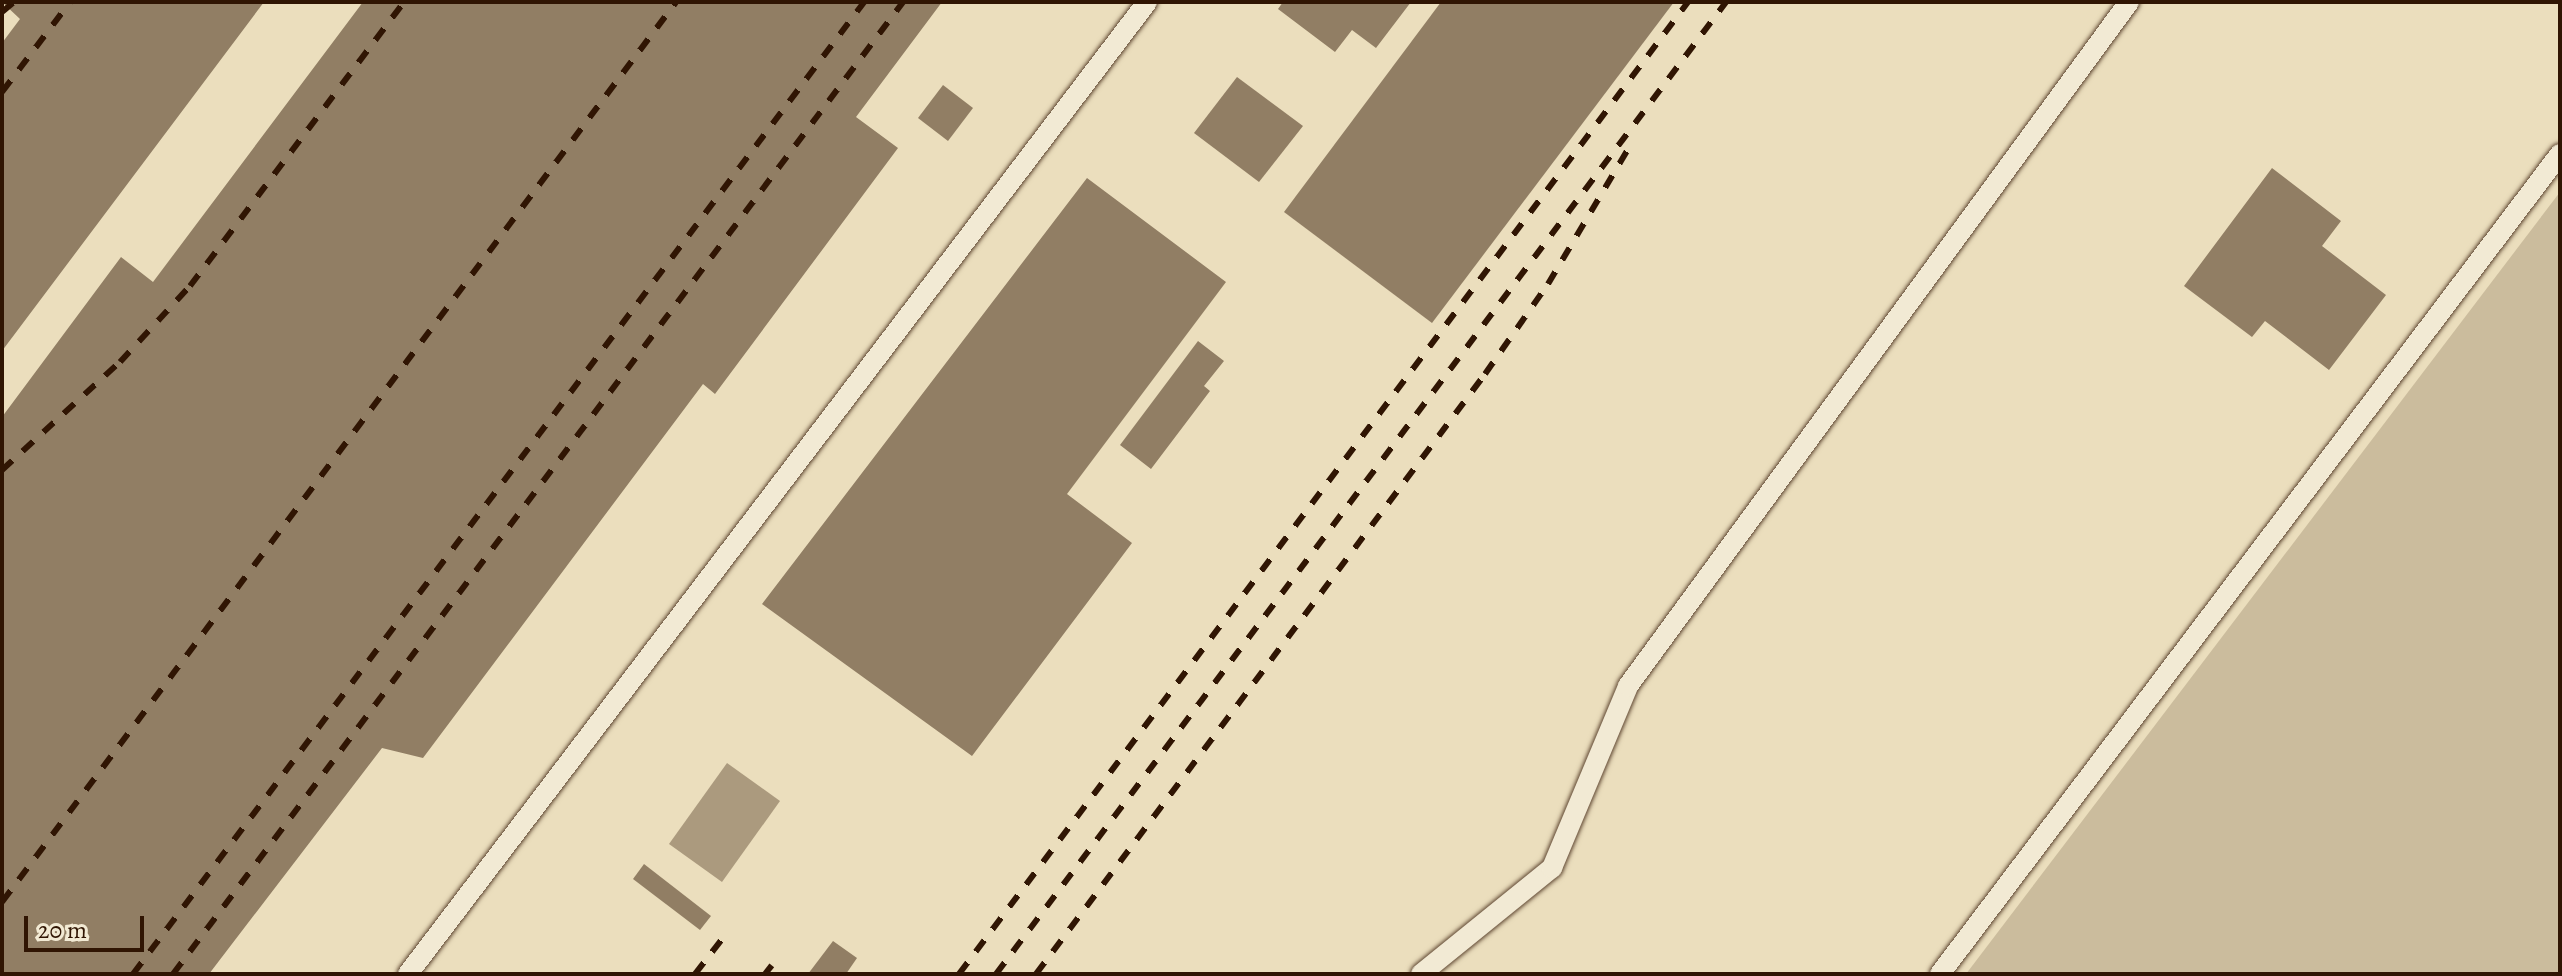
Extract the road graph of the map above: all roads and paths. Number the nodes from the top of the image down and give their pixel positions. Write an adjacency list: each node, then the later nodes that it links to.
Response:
1 (1147, 2): 4 (lane)
2 (2129, 2): 5 (lane)
3 (2560, 154): 6 (lane)
4 (408, 974)
5 (1421, 974)
6 (1940, 974)

